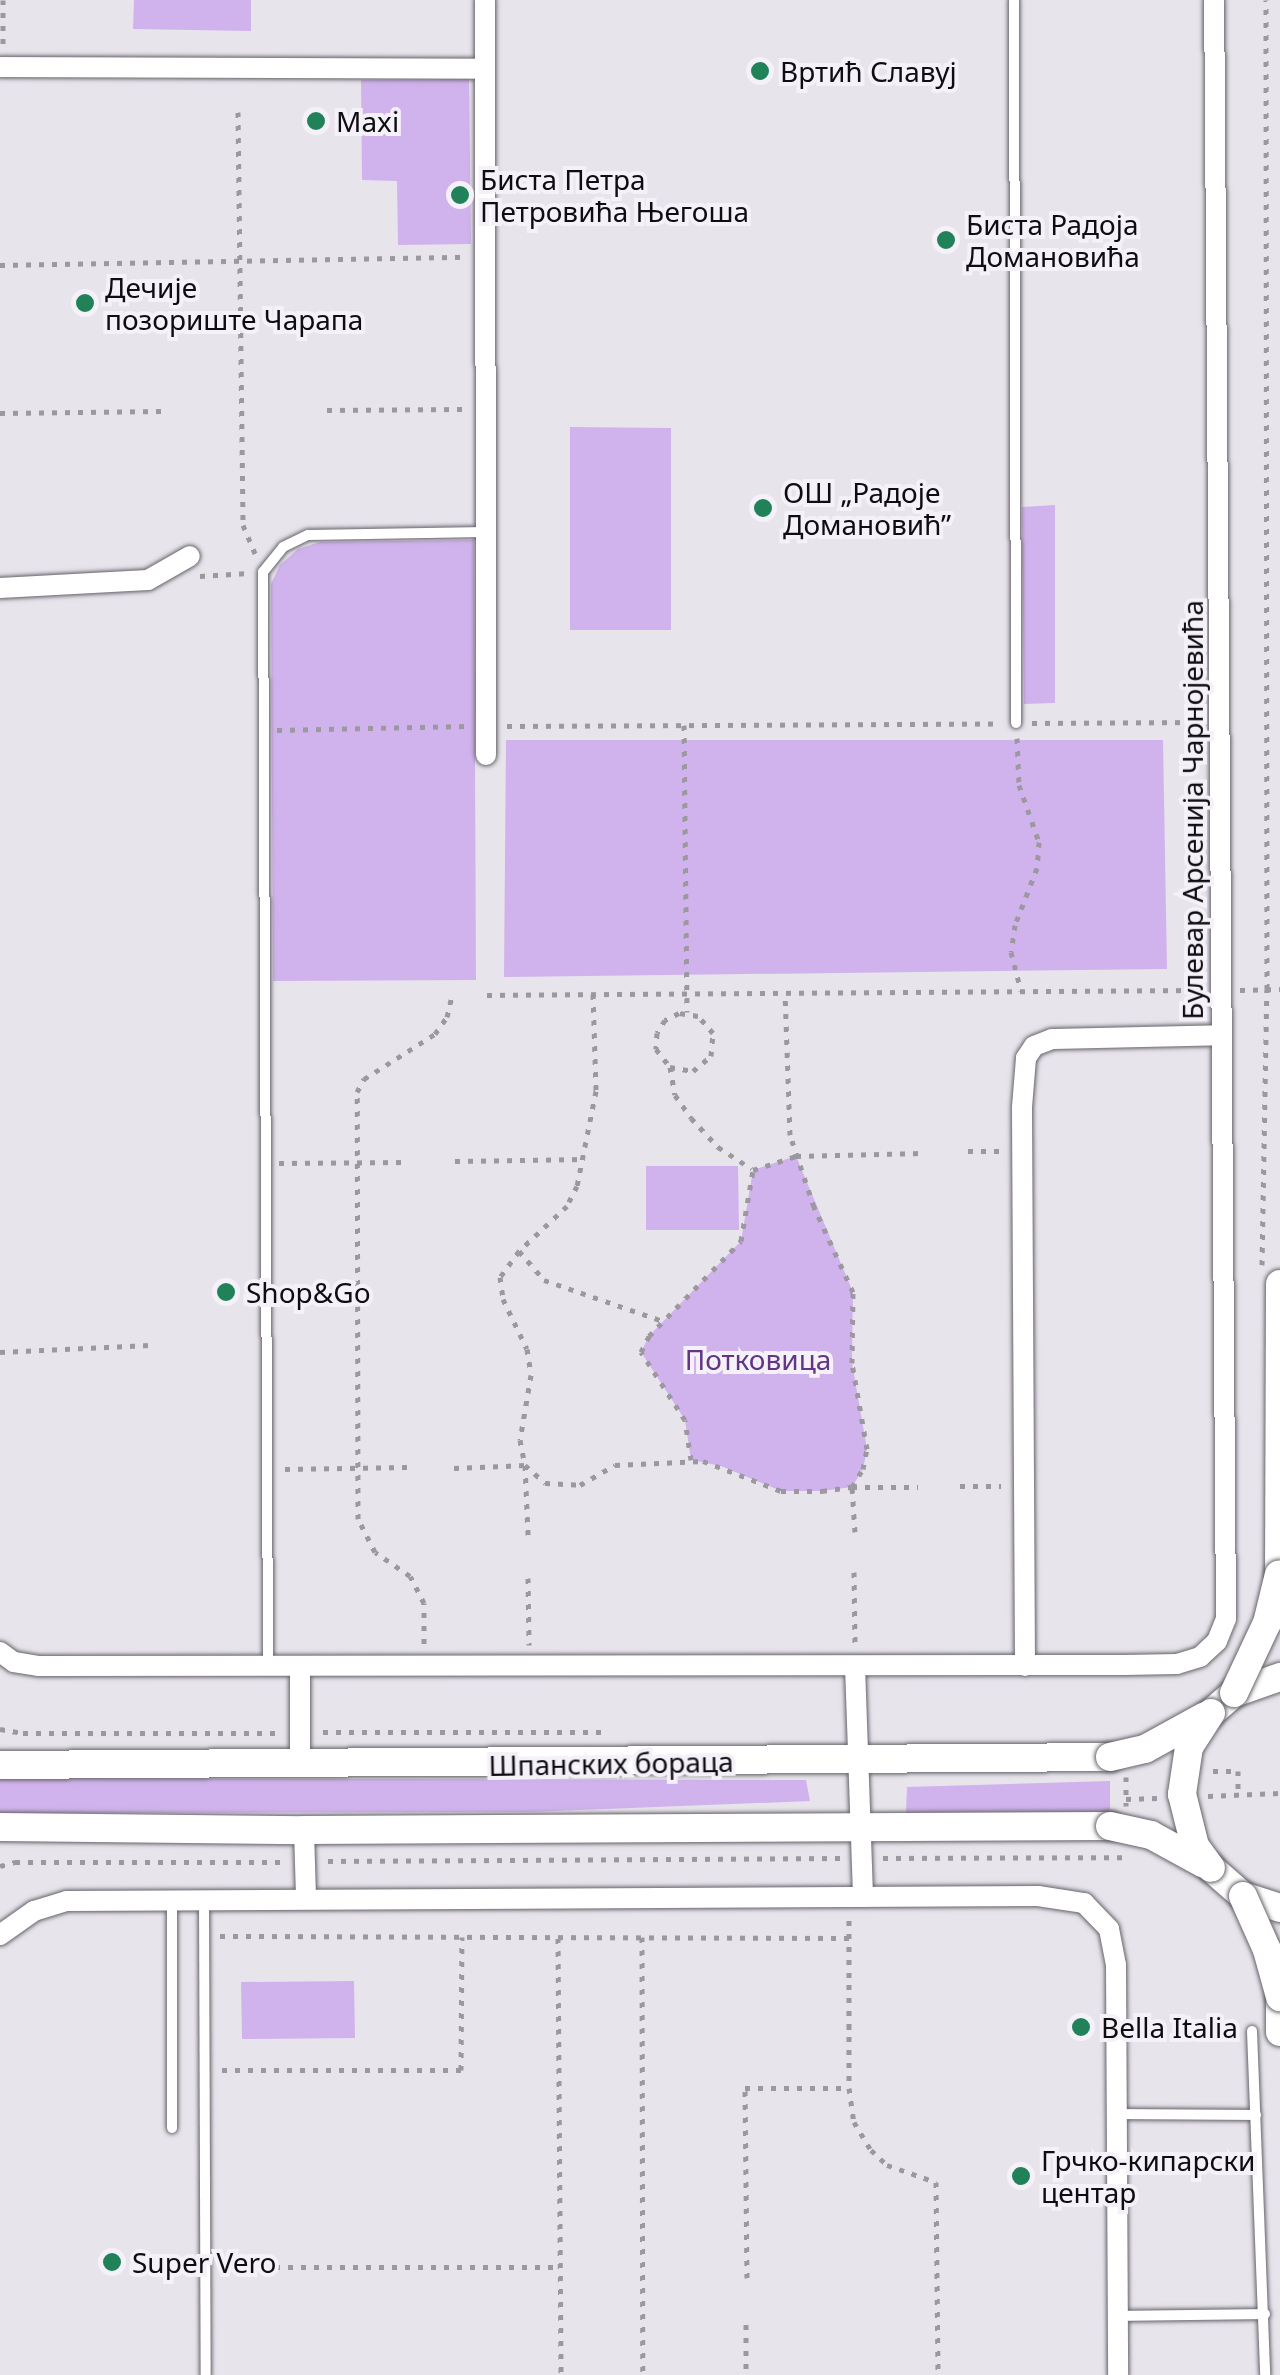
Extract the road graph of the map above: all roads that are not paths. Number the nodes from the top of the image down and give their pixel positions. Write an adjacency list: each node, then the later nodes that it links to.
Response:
1 (485, 0): 5 (street)
2 (1014, 0): 9 (lane)
3 (1214, 0): 11 (street, Булевар Арсенија Чарнојевића)
4 (2, 67): 5 (street)
5 (485, 69): 6 (street)
6 (486, 532): 10 (street); 15 (lane)
7 (190, 556): 8 (street)
8 (0, 588)
9 (1016, 723)
10 (486, 755)
11 (1222, 1035): 17 (street, Булевар Арсенија Чарнојевића); 17 (street)
12 (1280, 1284): 13 (street)
13 (1279, 1574): 20 (street, bridge)
14 (0, 1652): 15 (street)
15 (268, 1666): 18 (street)
16 (854, 1666): 17 (street); 18 (street); 22 (street)
17 (1025, 1666)
18 (300, 1667): 24 (street)
19 (1280, 1676): 20 (street)
20 (1234, 1693): 21 (street)
21 (1211, 1713): 22 (street, Шпанских бораца, bridge); 28 (street, bridge)
22 (858, 1760): 24 (street, Шпанских бораца); 25 (street)
23 (8, 1763): 24 (street, Шпанских бораца)
24 (300, 1766)
25 (860, 1825): 27 (street); 28 (street, bridge); 30 (street)
26 (8, 1830): 27 (street)
27 (304, 1830): 33 (street)
28 (1211, 1868): 29 (street)
29 (1243, 1896): 34 (street); 36 (street, bridge)
30 (855, 1897): 33 (street); 38 (street)
31 (172, 1898): 32 (street); 35 (street); 40 (lane)
32 (204, 1898): 33 (street); 43 (lane)
33 (306, 1898)
34 (1280, 1908)
35 (0, 1935)
36 (1280, 1997): 37 (street)
37 (1266, 2031): 39 (lane)
38 (1117, 2114): 39 (lane); 42 (street)
39 (1256, 2115): 41 (lane)
40 (172, 2128)
41 (1264, 2314): 42 (lane); 45 (lane)
42 (1118, 2316): 44 (street)
43 (206, 2375)
44 (1118, 2375)
45 (1265, 2375)

